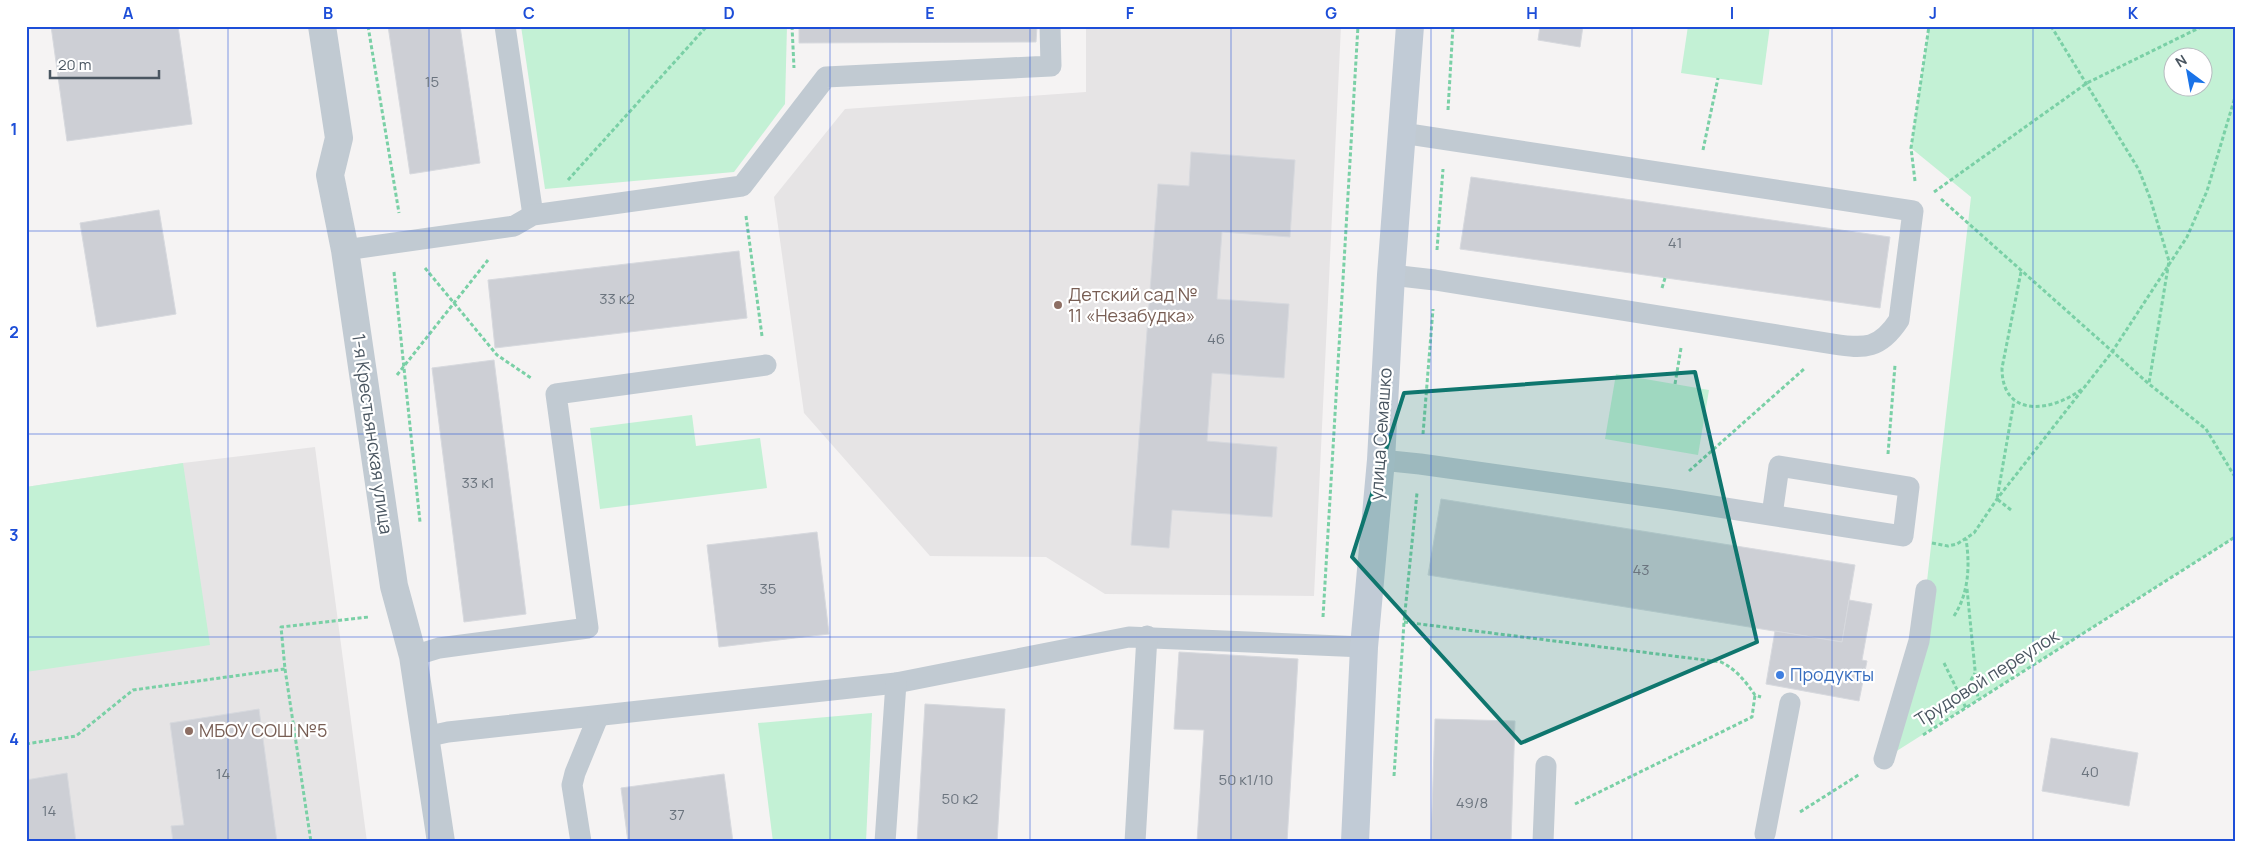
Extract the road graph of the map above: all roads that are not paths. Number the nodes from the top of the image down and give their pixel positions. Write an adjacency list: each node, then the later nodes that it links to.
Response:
1 (322, 26): 7 (street, 1-я Крестьянская улица)
2 (505, 26): 6 (lane)
3 (1050, 26): 6 (lane)
4 (1410, 26): 5 (main road, улица Семашко)
5 (1402, 133): 8 (main road, улица Семашко); 8 (lane)
6 (541, 214): 7 (lane)
7 (345, 250): 15 (street, 1-я Крестьянская улица)
8 (1391, 275): 10 (main road, улица Семашко)
9 (766, 365): 15 (lane)
10 (1381, 460): 11 (lane); 14 (main road, улица Семашко)
11 (1772, 515): 11 (lane)
12 (1926, 590): 20 (lane)
13 (1147, 636): 14 (lane); 16 (lane); 26 (lane)
14 (1364, 647): 27 (main road, улица Семашко)
15 (413, 656): 19 (street, 1-я Крестьянская улица)
16 (896, 683): 18 (lane); 25 (lane)
17 (1790, 703): 22 (lane)
18 (598, 717): 19 (lane); 24 (lane)
19 (425, 737): 23 (street, 1-я Крестьянская улица)
20 (1884, 759)
21 (1546, 766): 28 (lane)
22 (1765, 834)
23 (441, 842)
24 (581, 842)
25 (885, 842)
26 (1135, 842)
27 (1355, 842)
28 (1543, 842)

